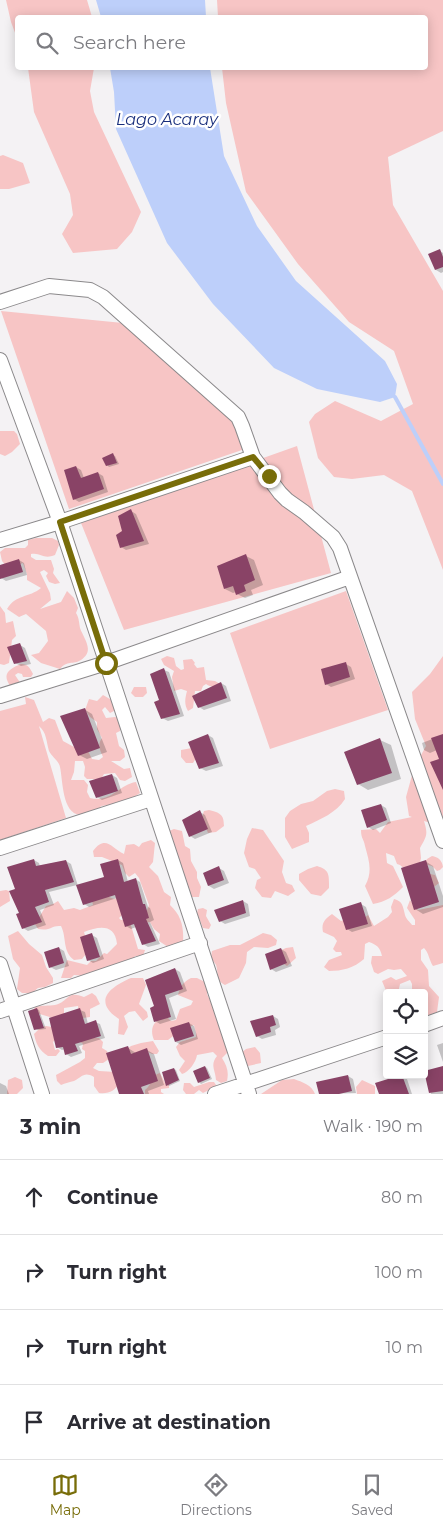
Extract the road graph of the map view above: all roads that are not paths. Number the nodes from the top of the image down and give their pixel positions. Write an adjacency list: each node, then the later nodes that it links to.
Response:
1 (0, 302): 3 (street)
2 (0, 360): 4 (street)
3 (253, 457): 4 (street); 6 (street)
4 (60, 522): 5 (street); 7 (street)
5 (0, 540)
6 (350, 577): 7 (street); 10 (street)
7 (106, 663): 8 (street); 9 (street)
8 (0, 696)
9 (151, 799): 11 (street); 12 (street)
10 (443, 842)
11 (0, 848)
12 (200, 943): 14 (street); 19 (street)
13 (0, 964): 14 (street)
14 (14, 1006): 15 (street); 20 (street)
15 (0, 1011)
16 (443, 1018): 17 (street)
17 (428, 1024)
18 (383, 1038): 19 (street)
19 (248, 1089): 21 (street)
20 (42, 1094)
21 (216, 1094)

